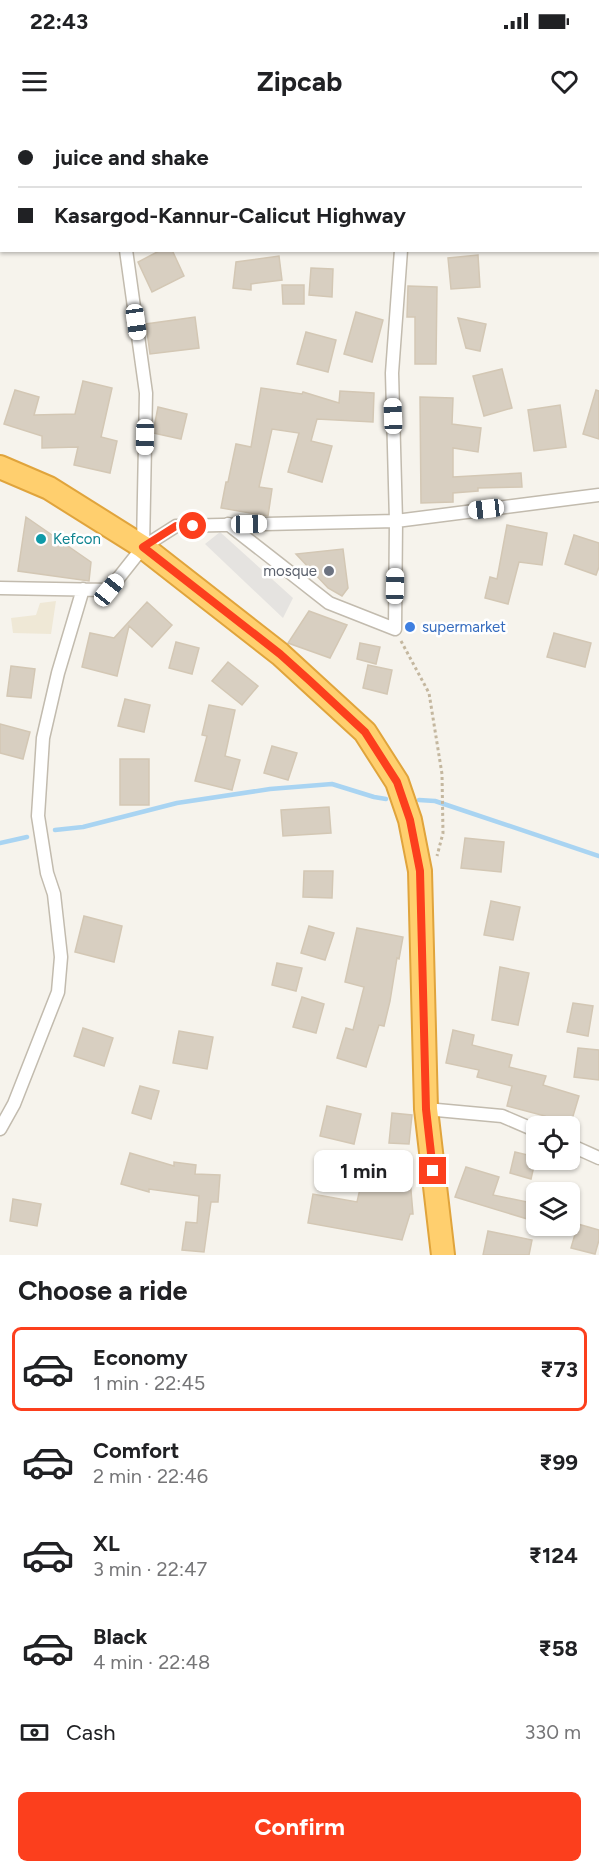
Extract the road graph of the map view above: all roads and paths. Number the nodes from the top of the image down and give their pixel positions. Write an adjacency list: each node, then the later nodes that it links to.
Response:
1 (126, 252): 7 (street)
2 (401, 252): 5 (street)
3 (0, 467): 7 (highway)
4 (599, 495): 5 (street)
5 (396, 521): 6 (street); 10 (street)
6 (228, 524): 7 (street); 10 (street)
7 (143, 547): 9 (street); 12 (highway)
8 (0, 588): 9 (street)
9 (83, 589): 14 (street)
10 (394, 629): 11 (path)
11 (443, 815)
12 (426, 1109): 13 (street); 17 (highway)
13 (526, 1126)
14 (0, 1129)
15 (580, 1149): 16 (street)
16 (599, 1158)
17 (443, 1255)

